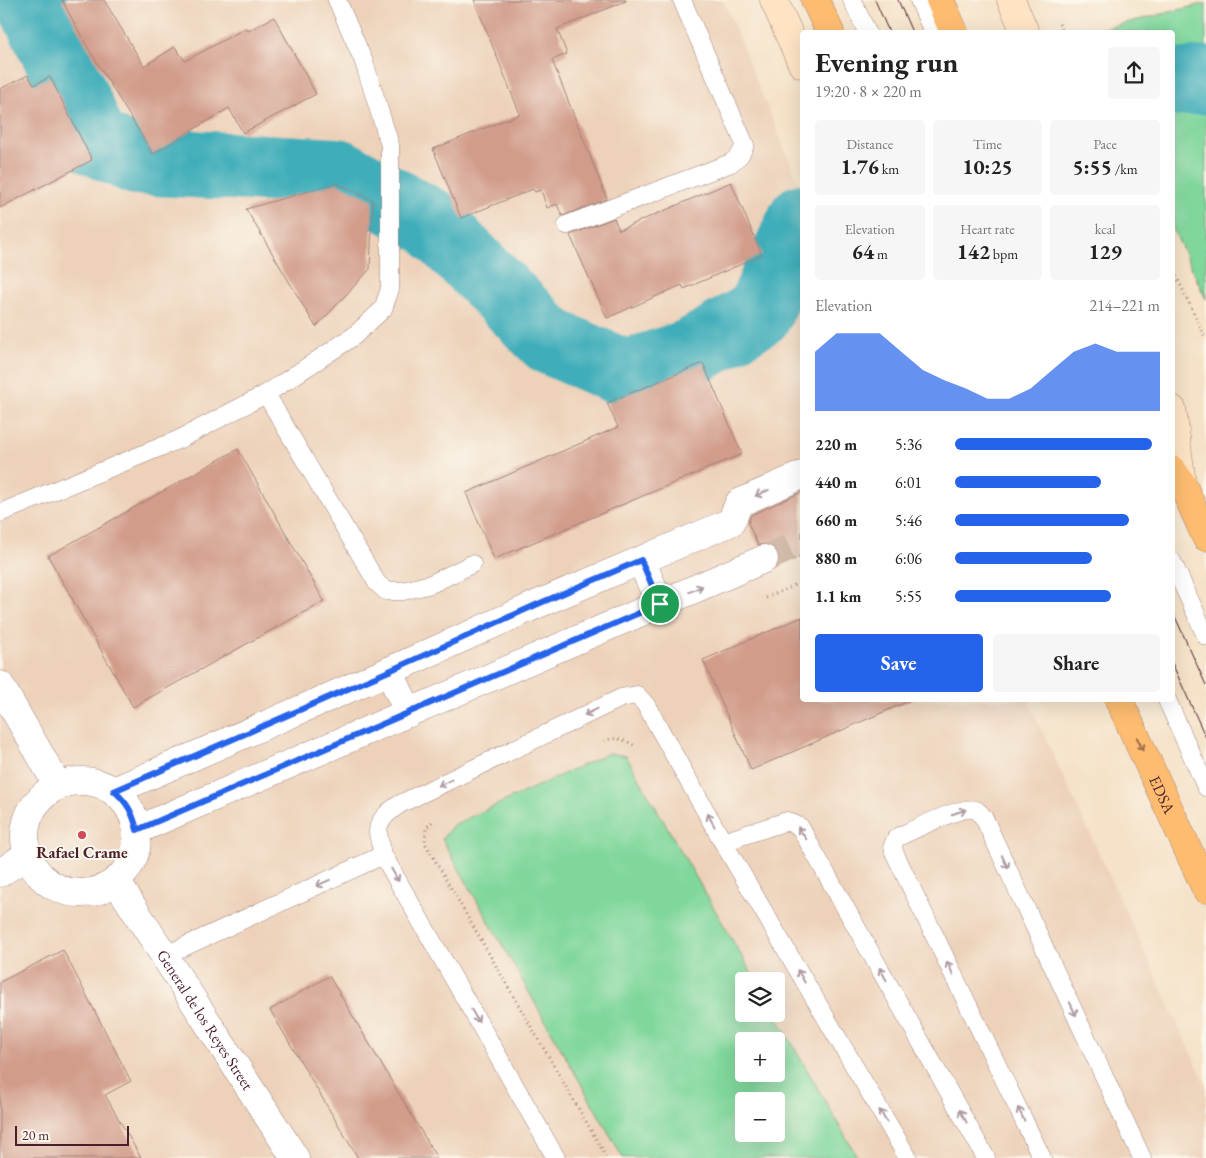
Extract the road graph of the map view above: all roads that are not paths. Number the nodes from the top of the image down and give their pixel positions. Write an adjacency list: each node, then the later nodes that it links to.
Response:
1 (336, 0): 16 (lane)
2 (682, 0): 15 (lane)
3 (774, 0): 14 (main road)
4 (815, 0): 9 (highway)
5 (852, 0): 10 (lane)
6 (919, 0): 11 (lane)
7 (940, 0): 12 (highway)
8 (1011, 0): 13 (main road)
9 (829, 30)
10 (865, 30)
11 (932, 30)
12 (953, 30)
13 (1024, 30)
14 (800, 59)
15 (567, 225)
16 (266, 394): 20 (lane); 24 (lane)
17 (1175, 450): 19 (main road)
18 (800, 476): 23 (street, one-way to 23)
19 (1177, 477): 21 (highway)
20 (0, 513)
21 (1206, 536)
22 (764, 559): 26 (street, one-way to 22)
23 (641, 560): 26 (street); 28 (street)
24 (472, 564)
25 (1175, 568): 27 (lane)
26 (660, 604): 32 (street)
27 (1206, 636)
28 (389, 671): 32 (street); 35 (street)
29 (0, 685): 33 (street)
30 (1120, 702): 42 (highway, EDSA, one-way to 42)
31 (1167, 702): 34 (lane)
32 (409, 713): 36 (street)
33 (58, 786): 35 (street); 38 (street)
34 (1206, 788)
35 (114, 791): 36 (street)
36 (137, 830): 41 (street)
37 (723, 842): 39 (lane, one-way to 39); 46 (lane, one-way to 37); 47 (lane, one-way to 37)
38 (27, 855): 40 (street); 41 (street)
39 (383, 855): 43 (lane, one-way to 43); 45 (lane, one-way to 45)
40 (0, 873)
41 (116, 881): 43 (street, General de los Reyes Street)
42 (1206, 889)
43 (164, 956): 44 (street, General de los Reyes Street)
44 (295, 1158)
45 (556, 1158)
46 (908, 1158)
47 (986, 1158)
48 (1042, 1158): 49 (lane, one-way to 49)
49 (1142, 1158)

